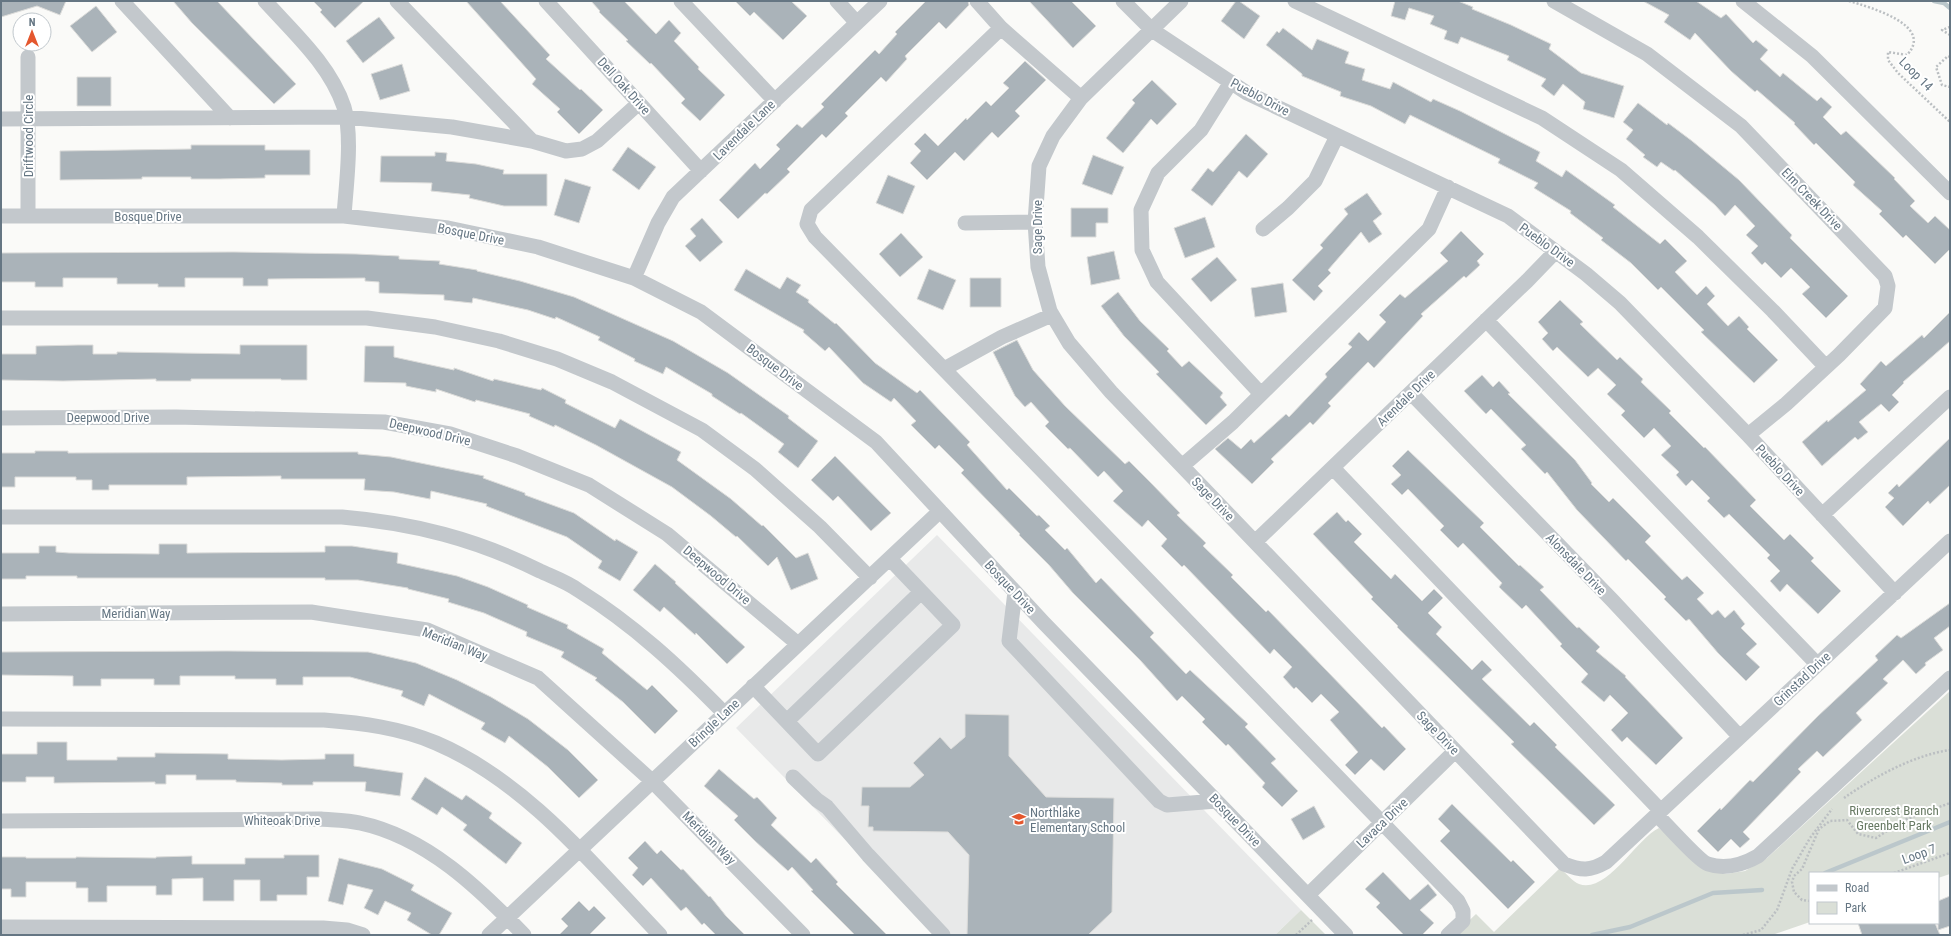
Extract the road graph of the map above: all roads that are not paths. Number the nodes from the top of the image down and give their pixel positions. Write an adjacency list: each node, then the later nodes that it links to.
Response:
1 (122, 1): 24 (street)
2 (265, 1): 22 (street)
3 (398, 1): 27 (street)
4 (546, 1): 21 (street, Dell Oak Drive)
5 (682, 1): 20 (street)
6 (837, 1): 14 (street)
7 (880, 1): 14 (street, Lavendale Lane)
8 (977, 1): 15 (street)
9 (1123, 1): 16 (street, Pueblo Drive)
10 (1181, 1): 16 (street, Sage Drive)
11 (1295, 1): 42 (street)
12 (1554, 1): 42 (street, Elm Creek Drive)
13 (1743, 1): 30 (street)
14 (857, 23): 20 (street, Lavendale Lane)
15 (1001, 28): 19 (street); 43 (street)
16 (1152, 30): 18 (street, Pueblo Drive); 19 (street, Sage Drive)
17 (28, 57): 25 (street, Driftwood Circle)
18 (1231, 82): 26 (street, Pueblo Drive); 45 (street)
19 (1081, 98): 34 (street, Sage Drive)
20 (775, 101): 28 (street, Lavendale Lane)
21 (639, 103): 27 (street); 28 (street, Dell Oak Drive)
22 (345, 117): 24 (street); 27 (street); 33 (street)
23 (1, 118): 25 (street)
24 (230, 118): 25 (street)
25 (28, 119): 32 (street, Driftwood Circle)
26 (1338, 136): 29 (street, Pueblo Drive); 36 (street)
27 (532, 141)
28 (701, 171): 38 (street, Lavendale Lane)
29 (1448, 187): 37 (street, Pueblo Drive); 45 (street)
30 (1950, 193)
31 (1, 216): 32 (street, Bosque Drive)
32 (28, 216): 33 (street, Bosque Drive)
33 (344, 216): 38 (street, Bosque Drive)
34 (1035, 222): 35 (street); 39 (street, Sage Drive)
35 (965, 223)
36 (1263, 229)
37 (1555, 252): 41 (street, Arendale Drive); 48 (street, Pueblo Drive)
38 (634, 278): 51 (street, Bosque Drive)
39 (1052, 315): 43 (street); 49 (street, Sage Drive)
40 (1, 318): 57 (street)
41 (1486, 320): 44 (street, Arendale Drive); 63 (street)
42 (1826, 367): 48 (street, Elm Creek Drive)
43 (944, 369): 76 (street)
44 (1411, 393): 50 (street, Arendale Drive); 69 (street, Alonsdale Drive)
45 (1261, 394): 49 (street)
46 (1950, 397): 52 (street)
47 (1, 418): 62 (street, Deepwood Drive)
48 (1748, 435): 52 (street, Pueblo Drive)
49 (1182, 466): 55 (street, Sage Drive)
50 (1333, 468): 55 (street, Arendale Drive); 74 (street)
51 (940, 511): 56 (street, Bringle Lane); 59 (street, Bosque Drive)
52 (1822, 515): 60 (street, Pueblo Drive)
53 (1, 516): 66 (street)
54 (1950, 541): 60 (street, Grinstad Drive)
55 (1255, 542): 70 (street, Sage Drive)
56 (890, 559): 57 (street, Bringle Lane); 58 (street)
57 (870, 578): 62 (street, Bringle Lane)
58 (921, 592): 68 (street); 68 (street)
59 (1015, 592): 73 (street, Bosque Drive); 73 (street)
60 (1895, 593): 63 (street, Grinstad Drive)
61 (1, 614): 72 (street, Meridian Way)
62 (798, 644): 65 (street, Bringle Lane)
63 (1817, 664): 69 (street, Grinstad Drive)
64 (1950, 678): 74 (street)
65 (753, 686): 66 (street, Bringle Lane); 68 (street)
66 (724, 713): 72 (street, Bringle Lane)
67 (1, 719): 77 (street)
68 (787, 721)
69 (1739, 736): 74 (street, Grinstad Drive)
70 (1455, 751): 74 (street, Sage Drive); 76 (street, Lavaca Drive)
71 (794, 777): 86 (street)
72 (652, 781): 77 (street, Bringle Lane); 85 (street, Meridian Way)
73 (1216, 801): 78 (street, Bosque Drive)
74 (1657, 814)
75 (1, 821): 79 (street, Whiteoak Drive)
76 (1382, 823): 78 (street, Lavaca Drive); 88 (street)
77 (578, 850): 79 (street, Bringle Lane); 84 (street)
78 (1308, 895): 87 (street, Bosque Drive)
79 (507, 918): 82 (street, Bringle Lane); 83 (street, Whiteoak Drive)
80 (1, 927): 81 (street)
81 (363, 935)
82 (489, 935)
83 (524, 935)
84 (660, 935)
85 (803, 935)
86 (943, 935)
87 (1346, 935)
88 (1448, 935)

